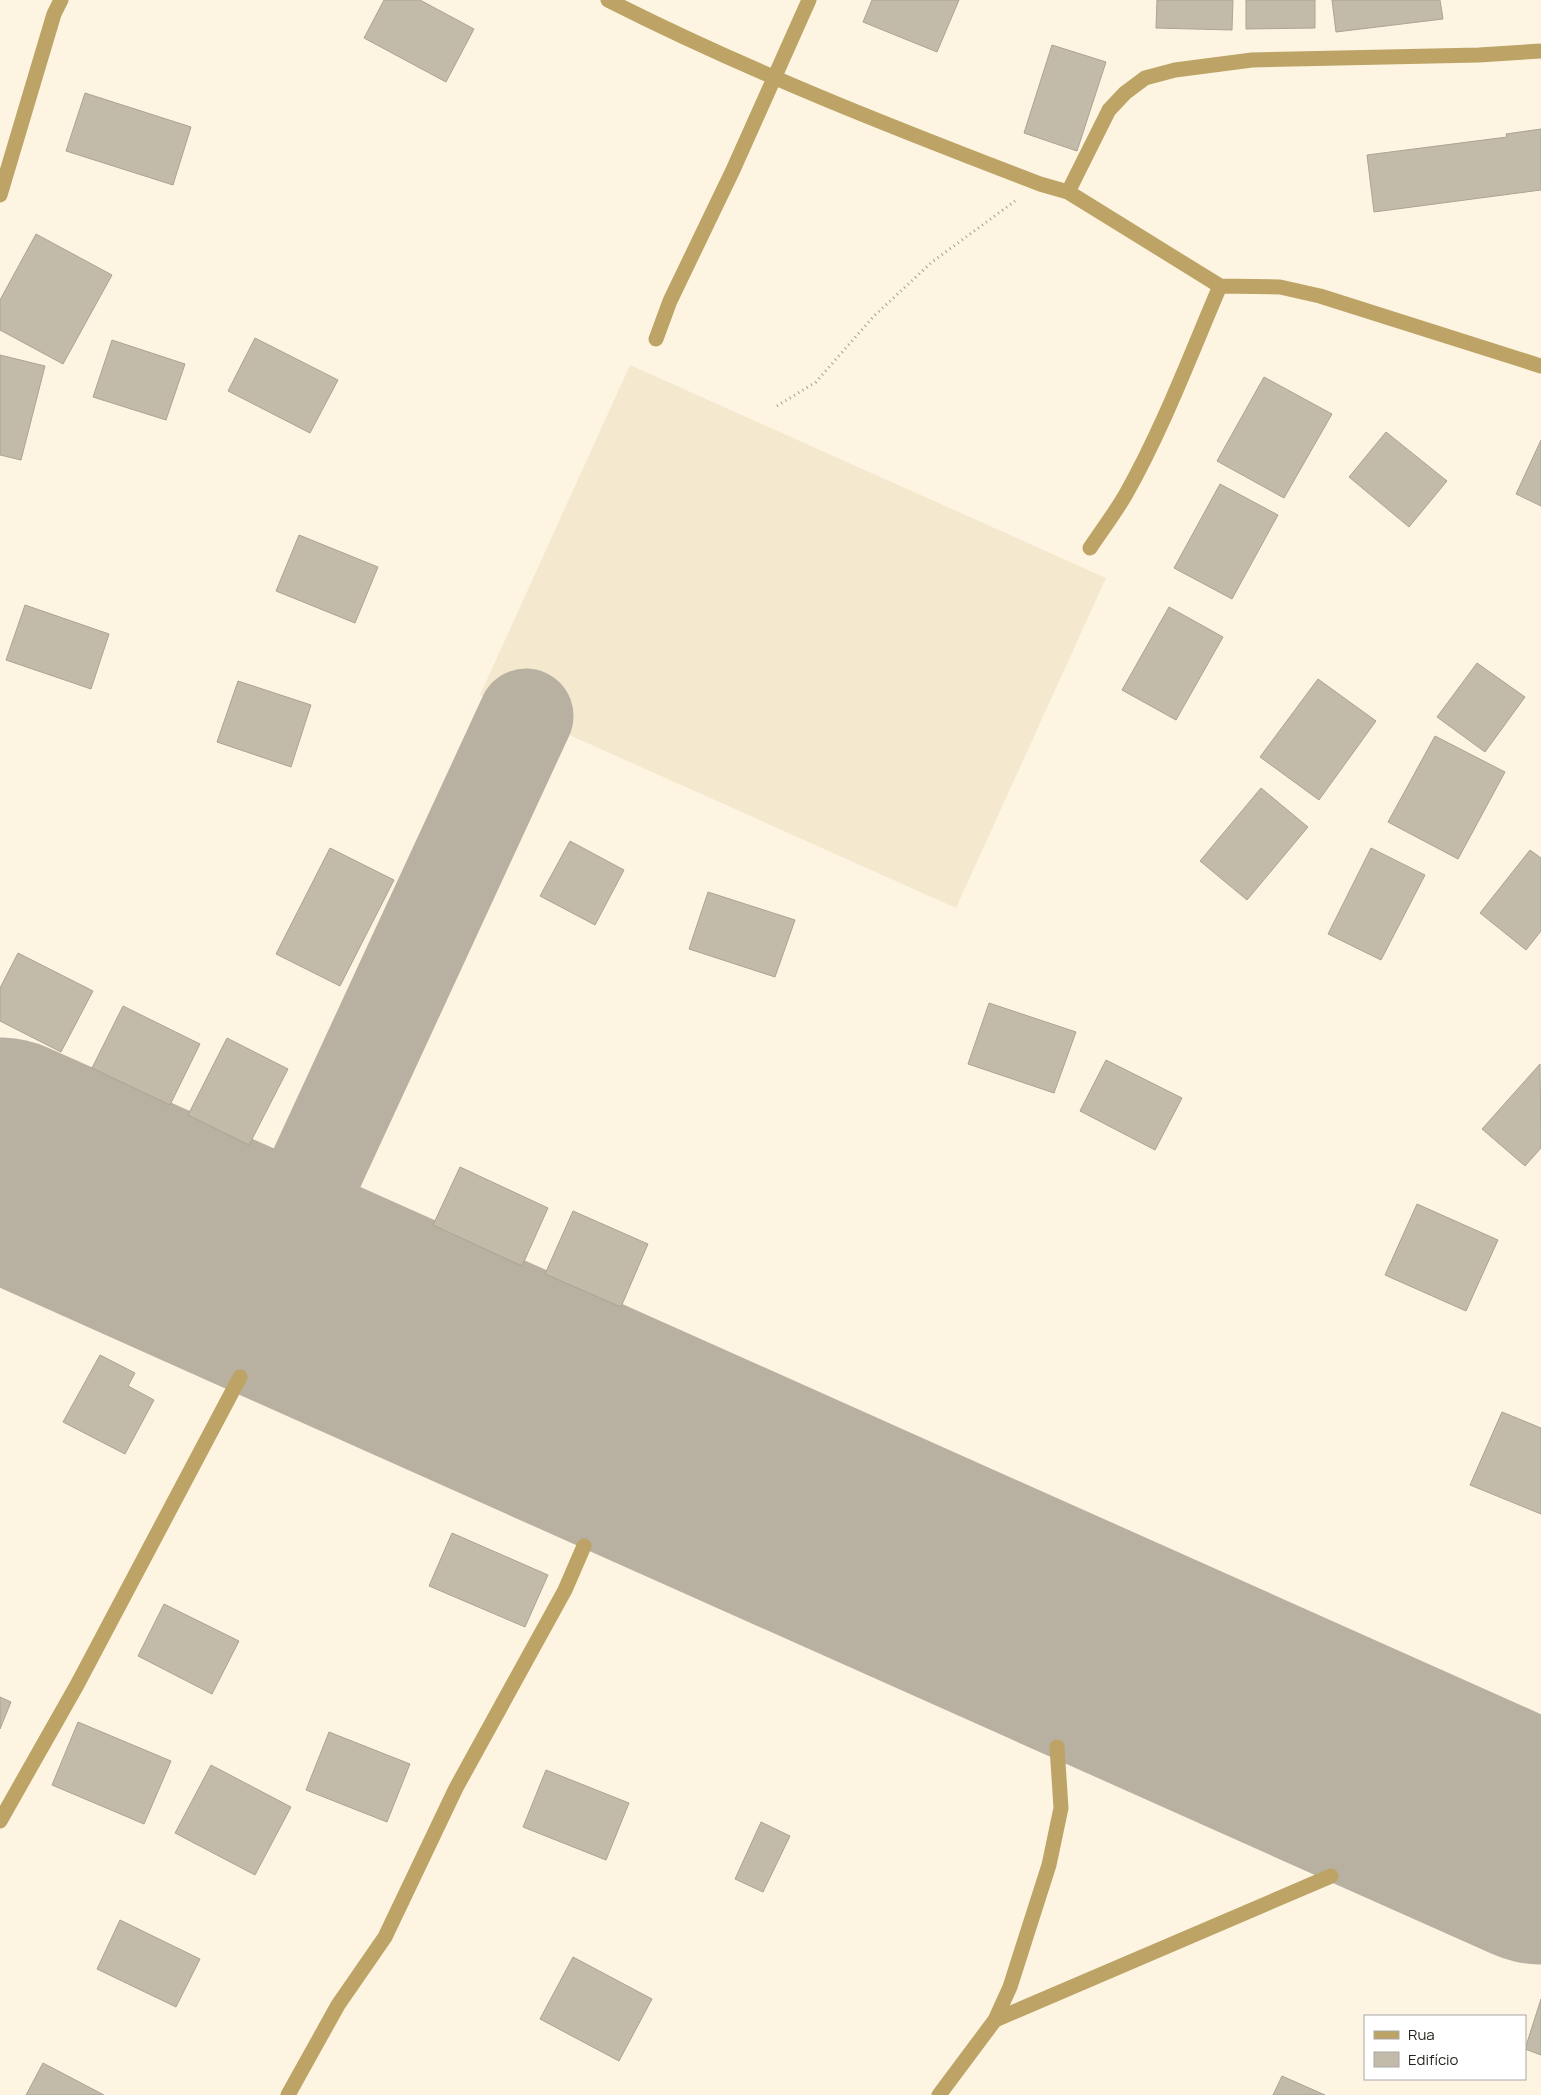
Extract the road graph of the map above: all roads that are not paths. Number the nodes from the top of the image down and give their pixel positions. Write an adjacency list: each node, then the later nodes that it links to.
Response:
1 (61, 0): 7 (street)
2 (608, 0): 5 (street)
3 (809, 0): 5 (street)
4 (1541, 51): 6 (street)
5 (773, 77): 6 (street); 9 (street)
6 (1068, 192): 8 (street)
7 (0, 195)
8 (1220, 286): 10 (street); 11 (street)
9 (656, 338)
10 (1541, 366)
11 (1090, 548)
12 (240, 1377): 15 (street)
13 (584, 1546): 18 (street)
14 (1057, 1747): 17 (street)
15 (0, 1821)
16 (1331, 1876): 17 (street)
17 (995, 2020): 19 (street)
18 (288, 2095)
19 (939, 2095)

